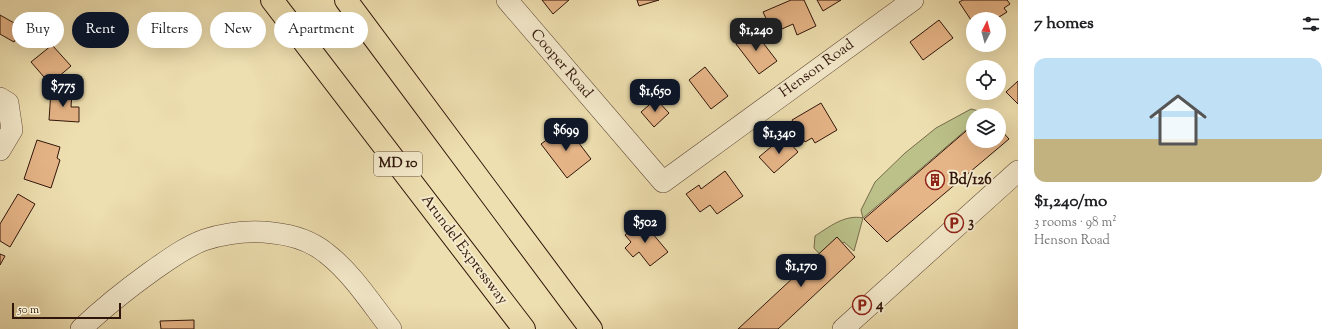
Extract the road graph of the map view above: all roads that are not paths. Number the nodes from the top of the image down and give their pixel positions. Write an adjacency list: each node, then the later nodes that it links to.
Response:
1 (272, 0): 11 (highway, Arundel Expressway / MD 10)
2 (346, 0): 12 (highway)
3 (507, 0): 8 (street, Cooper Road)
4 (913, 0): 8 (street, Henson Road)
5 (4, 100): 6 (street)
6 (0, 150)
7 (1018, 172): 13 (street)
8 (663, 182)
9 (81, 329): 10 (street)
10 (391, 329)
11 (524, 329)
12 (591, 329)
13 (842, 329)

